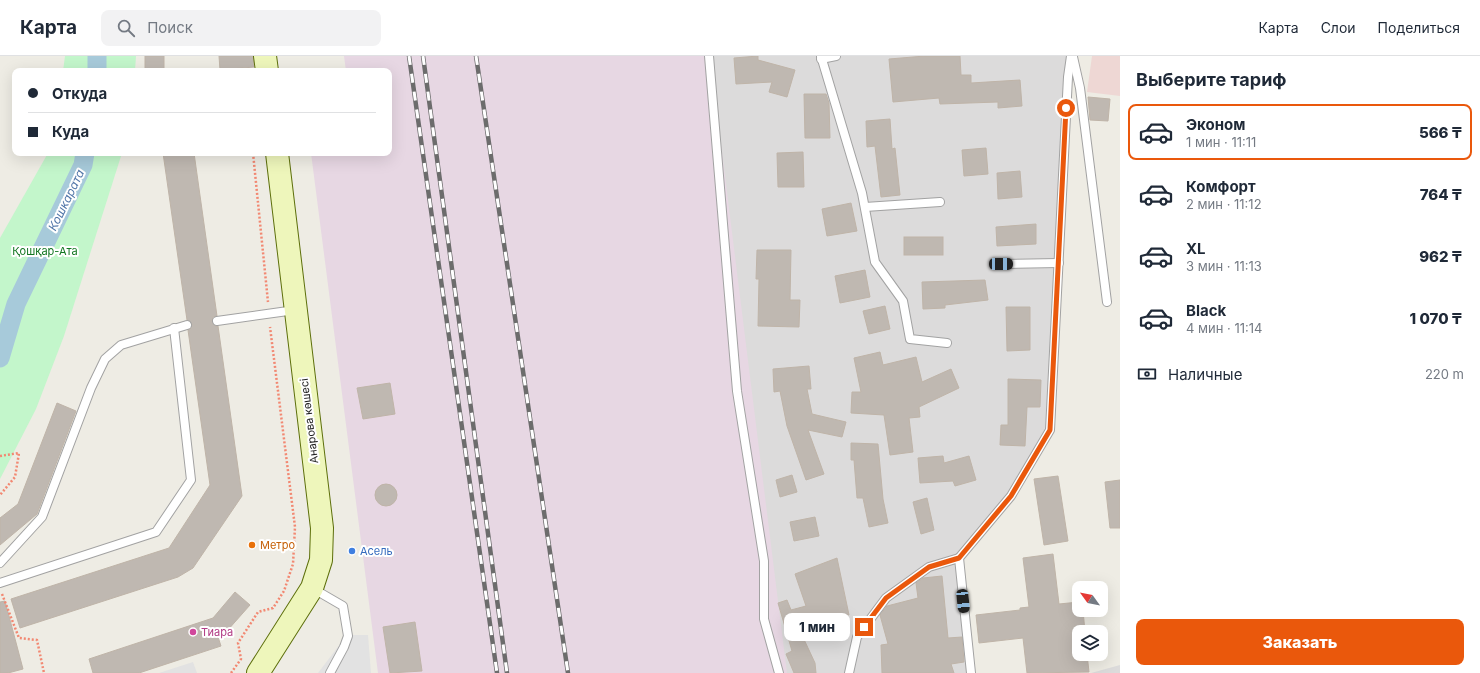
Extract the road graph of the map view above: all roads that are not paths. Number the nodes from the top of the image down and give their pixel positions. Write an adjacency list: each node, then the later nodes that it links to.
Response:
1 (265, 56): 6 (main road)
2 (709, 56): 24 (lane)
3 (836, 56): 5 (lane)
4 (1072, 56): 11 (lane); 12 (lane)
5 (821, 57): 9 (lane)
6 (267, 68)
7 (277, 156): 13 (main road, Анарова көшесі)
8 (940, 202): 9 (lane)
9 (865, 208): 17 (lane)
10 (1001, 264): 11 (lane)
11 (1059, 264): 18 (lane)
12 (1107, 302)
13 (296, 310): 14 (lane); 21 (main road, Анарова көшесі)
14 (217, 321)
15 (188, 325): 16 (lane)
16 (174, 328): 19 (lane); 20 (lane)
17 (947, 343)
18 (959, 558): 25 (lane); 26 (lane)
19 (0, 563)
20 (0, 583)
21 (312, 588): 22 (main road, Анарова көшесі); 23 (lane)
22 (264, 669)
23 (330, 673)
24 (779, 673)
25 (849, 673)
26 (971, 673)

